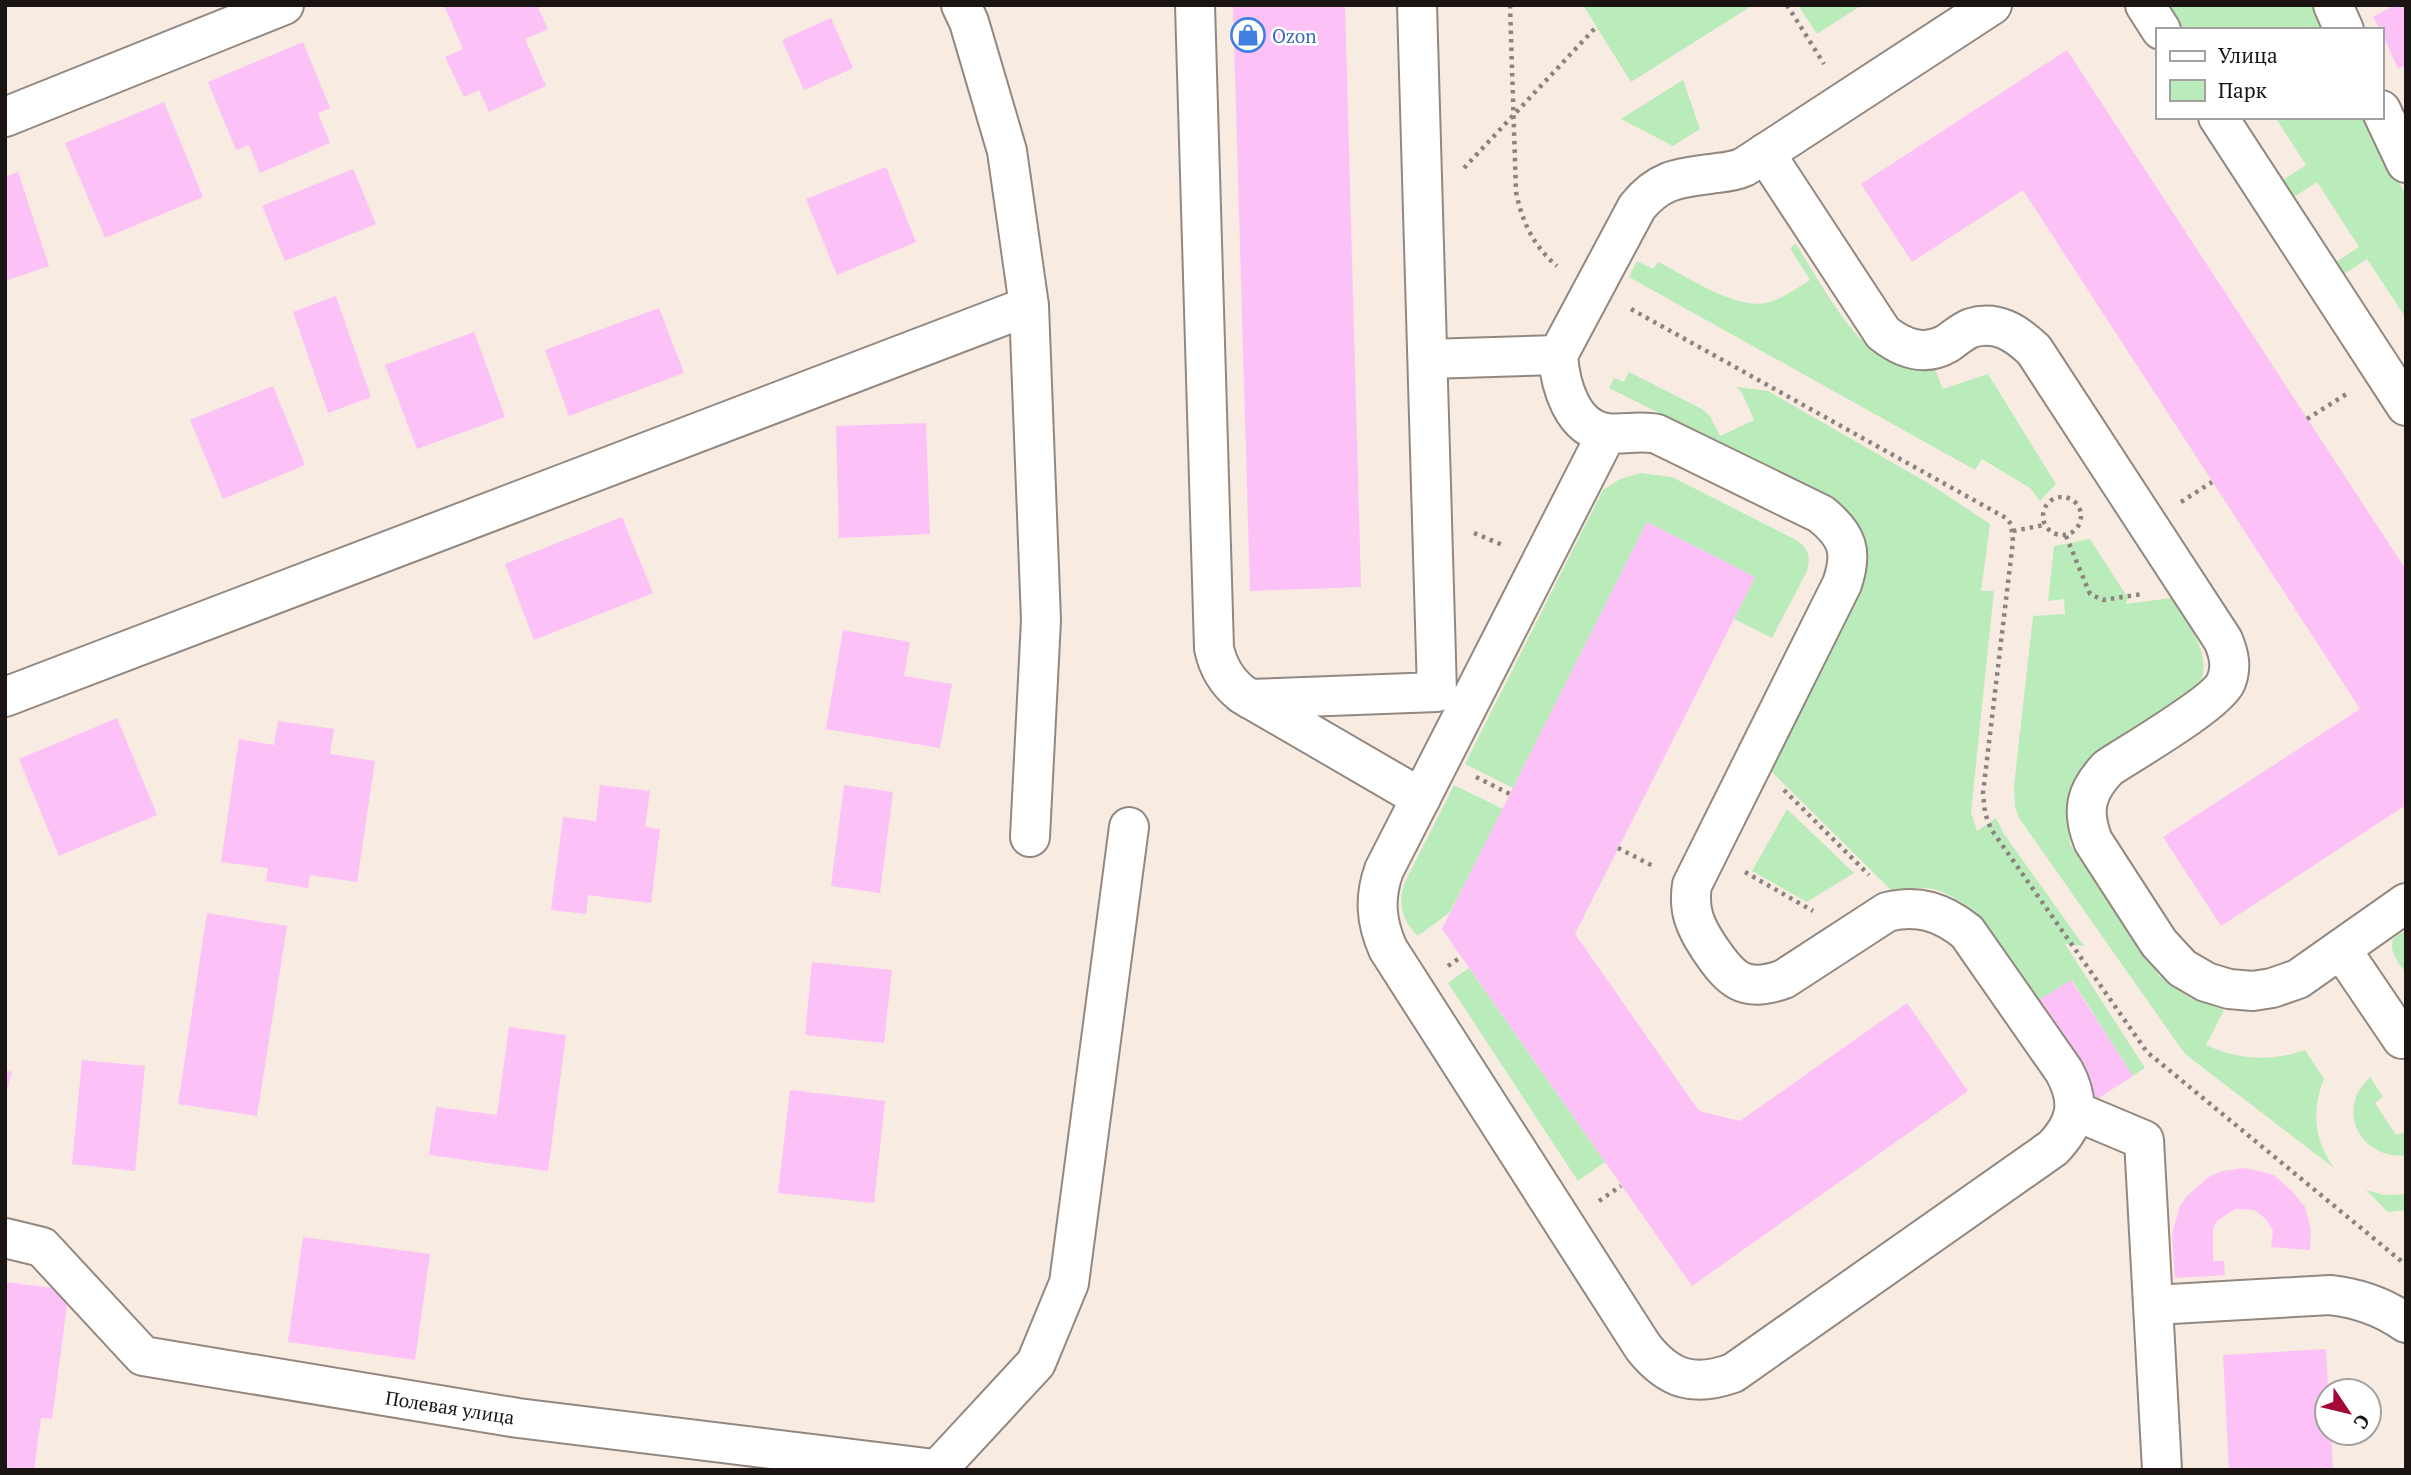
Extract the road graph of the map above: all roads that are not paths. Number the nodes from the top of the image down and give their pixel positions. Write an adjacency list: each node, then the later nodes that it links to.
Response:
1 (284, 5): 11 (street)
2 (961, 5): 15 (street)
3 (1195, 5): 23 (street)
4 (1417, 5): 17 (street)
5 (1992, 5): 13 (street)
6 (2146, 5): 8 (street)
7 (2333, 5): 9 (street)
8 (2160, 28)
9 (2343, 28)
10 (2383, 114): 14 (street)
11 (5, 117)
12 (2219, 119): 18 (street)
13 (1765, 153): 16 (street); 28 (street)
14 (2406, 163)
15 (1029, 306): 22 (street); 26 (street)
16 (1558, 355): 17 (street); 19 (street)
17 (1427, 359): 21 (street)
18 (2406, 406)
19 (1606, 433): 20 (street); 30 (street)
20 (1476, 690): 21 (street); 24 (street)
21 (1437, 692): 23 (street)
22 (5, 697)
23 (1250, 699): 24 (street)
24 (1421, 798): 30 (street)
25 (1129, 827): 34 (street)
26 (1030, 837)
27 (2406, 903): 28 (street)
28 (2341, 948): 29 (street)
29 (2394, 1032)
30 (2075, 1111): 32 (street)
31 (5, 1238): 34 (street, Полевая улица)
32 (2154, 1304): 33 (street); 36 (street)
33 (2406, 1323)
34 (937, 1470): 35 (street, Полевая улица)
35 (943, 1470)
36 (2162, 1470)

